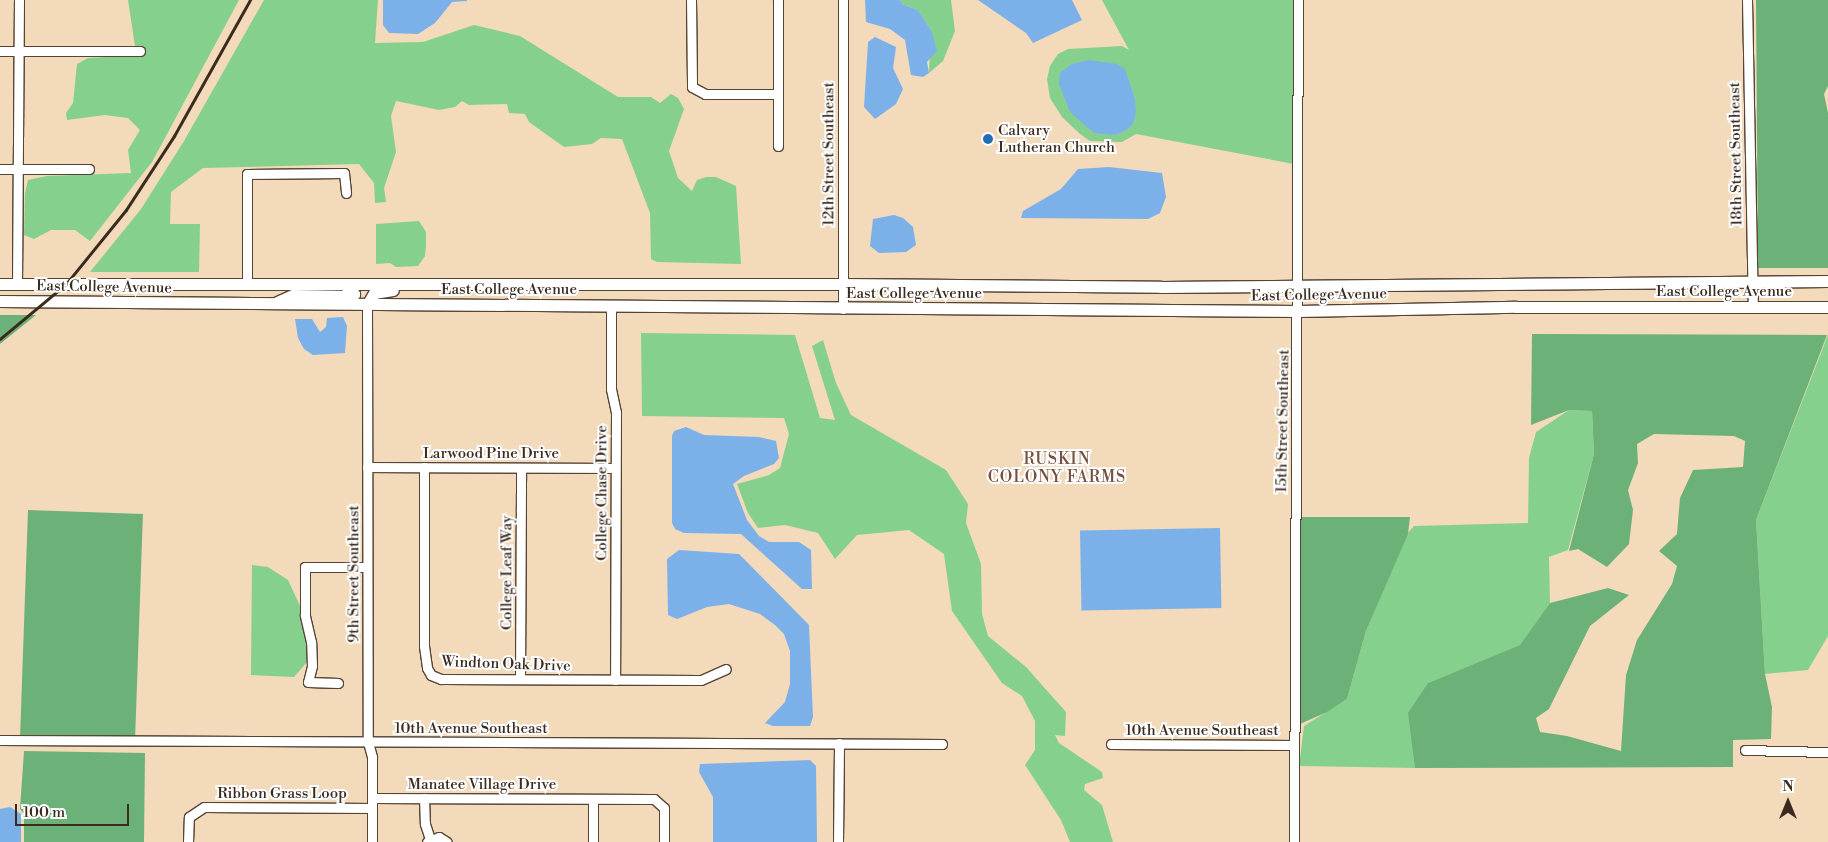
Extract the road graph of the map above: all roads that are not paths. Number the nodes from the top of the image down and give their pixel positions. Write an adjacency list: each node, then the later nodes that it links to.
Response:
1 (19, 0): 7 (street)
2 (691, 0): 10 (street)
3 (778, 0): 10 (street)
4 (843, 0): 23 (street, 12th Street Southeast)
5 (1298, 0): 24 (street, 15th Street Southeast)
6 (1748, 0): 16 (street, 18th Street Southeast)
7 (18, 50): 8 (street); 9 (street); 13 (street)
8 (0, 51)
9 (140, 51)
10 (778, 94): 11 (street)
11 (778, 146)
12 (0, 169): 13 (street)
13 (17, 169): 14 (street); 19 (street)
14 (89, 170)
15 (346, 193): 20 (street)
16 (1753, 281): 17 (main road, East College Avenue); 24 (main road, East College Avenue); 30 (street, 18th Street Southeast)
17 (1828, 281)
18 (0, 284): 19 (main road, East College Avenue)
19 (17, 284): 20 (main road, East College Avenue)
20 (247, 284): 21 (main road, East College Avenue)
21 (344, 284): 22 (main road, East College Avenue); 25 (main road)
22 (463, 284): 23 (main road, East College Avenue); 28 (main road)
23 (842, 284): 24 (main road, East College Avenue); 32 (street, 12th Street Southeast)
24 (1298, 286): 33 (street, 15th Street Southeast)
25 (354, 294): 27 (main road); 28 (main road)
26 (0, 301): 27 (main road, East College Avenue)
27 (273, 304): 28 (main road, East College Avenue)
28 (367, 304): 29 (main road, East College Avenue); 34 (street, 9th Street Southeast)
29 (611, 306): 32 (main road, East College Avenue); 37 (street, College Chase Drive)
30 (1752, 307): 31 (main road, East College Avenue); 33 (main road, East College Avenue)
31 (1828, 307)
32 (843, 309): 33 (main road, East College Avenue)
33 (1298, 311): 48 (street, 15th Street Southeast)
34 (367, 467): 35 (street, Larwood Pine Drive); 38 (street, 9th Street Southeast)
35 (424, 467): 36 (street, Larwood Pine Drive); 40 (street, Windton Oak Drive)
36 (521, 468): 37 (street, Larwood Pine Drive); 40 (street, College Leaf Way)
37 (615, 468): 41 (street, College Chase Drive)
38 (367, 567): 42 (street); 44 (street, 9th Street Southeast)
39 (726, 669): 41 (street, Windton Oak Drive)
40 (520, 679): 41 (street, Windton Oak Drive)
41 (615, 680)
42 (338, 683)
43 (0, 740): 44 (street, 10th Avenue Southeast)
44 (368, 742): 45 (street, 10th Avenue Southeast); 51 (street, 9th Street Southeast)
45 (839, 743): 46 (street, 10th Avenue Southeast); 61 (street)
46 (942, 744)
47 (1110, 744): 48 (street, 10th Avenue Southeast)
48 (1293, 745): 62 (street, 15th Street Southeast)
49 (1745, 750): 50 (street)
50 (1828, 752)
51 (372, 798): 52 (street, Manatee Village Drive); 54 (street, 9th Street Southeast)
52 (424, 798): 53 (street, Manatee Village Drive); 55 (street)
53 (593, 799): 59 (street); 60 (street, Manatee Village Drive)
54 (372, 808): 56 (street, Ribbon Grass Loop); 57 (street, 9th Street Southeast)
55 (429, 840): 58 (street)
56 (188, 842)
57 (372, 842)
58 (447, 842)
59 (593, 842)
60 (664, 842)
61 (838, 842)
62 (1294, 842)

